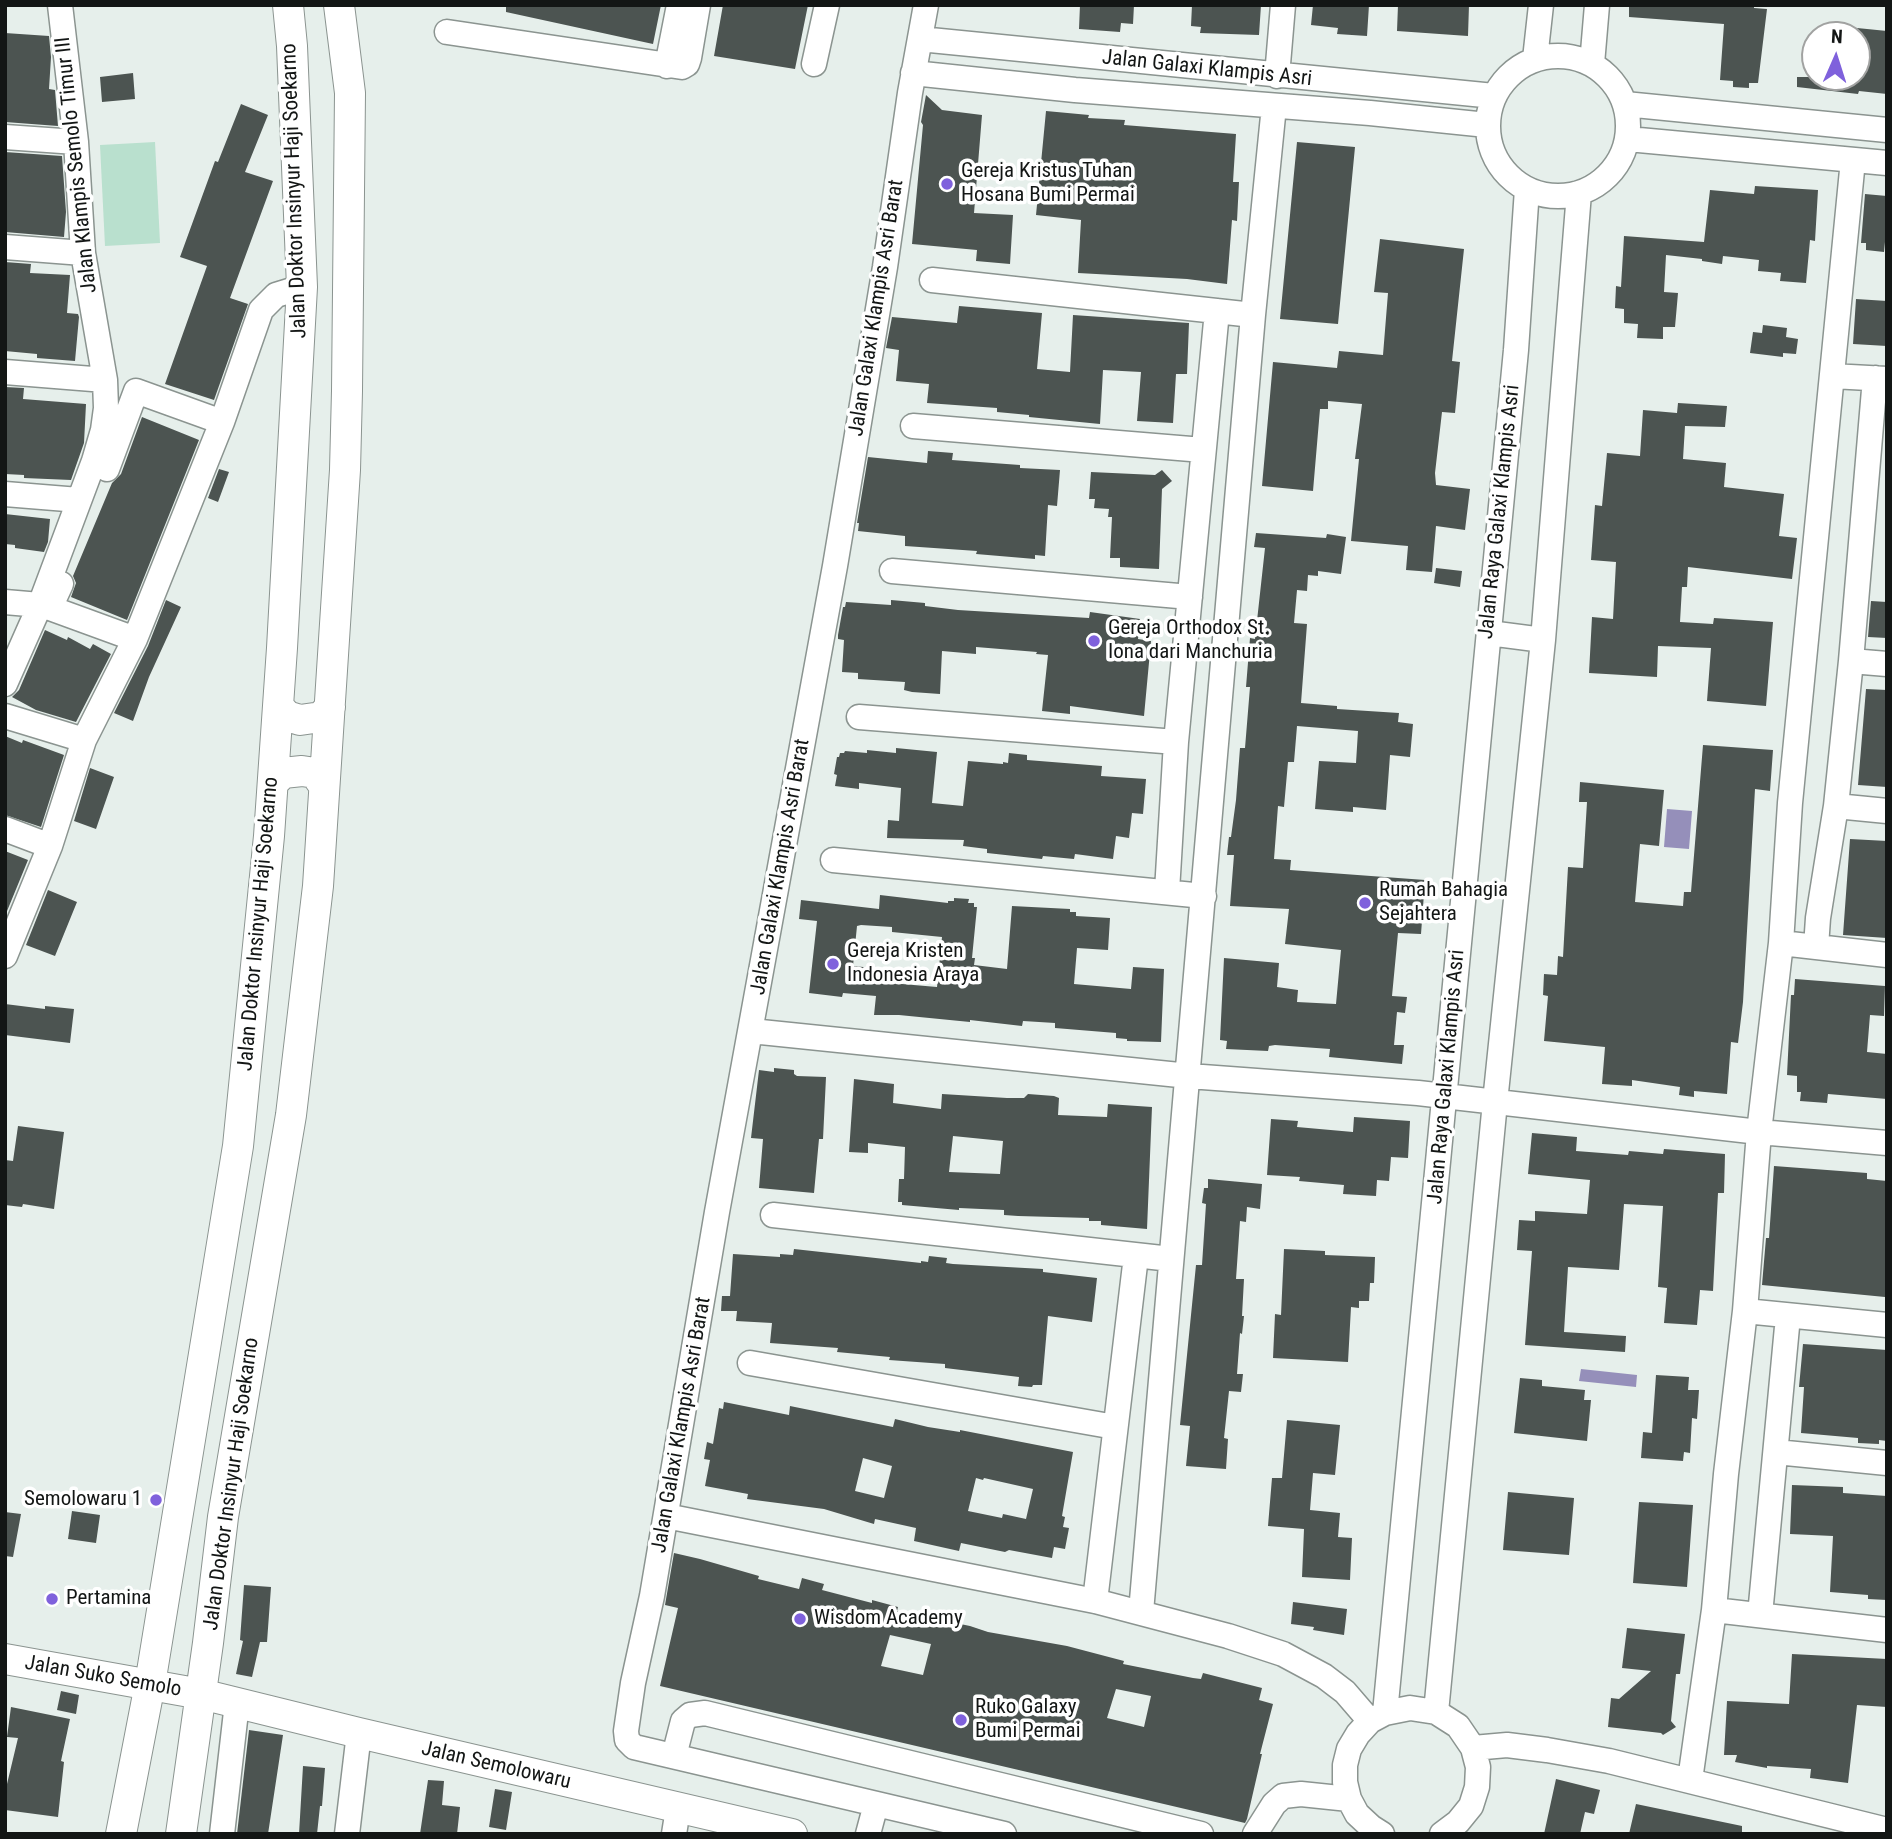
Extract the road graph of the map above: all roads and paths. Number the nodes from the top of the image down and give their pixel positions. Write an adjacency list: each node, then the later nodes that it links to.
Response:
1 (60, 5): 28 (street, Jalan Klampis Semolo Timur III)
2 (288, 5): 36 (main road, Jalan Doktor Insinyur Haji Soekarno)
3 (339, 5): 60 (main road, Jalan Doktor Insinyur Haji Soekarno)
4 (679, 5): 17 (street)
5 (698, 5): 17 (street)
6 (827, 5): 15 (street)
7 (926, 5): 12 (street, Jalan Galaxi Klampis Asri Barat)
8 (1283, 5): 19 (street)
9 (1541, 5): 13 (street)
10 (1597, 5): 16 (street)
11 (447, 32): 17 (street)
12 (919, 39): 14 (street, Jalan Galaxi Klampis Asri); 18 (street, Jalan Galaxi Klampis Asri Barat)
13 (1535, 60): 16 (street); 21 (street)
14 (1140, 62): 19 (street, Jalan Galaxi Klampis Asri); 20 (street)
15 (814, 64)
16 (1592, 64): 22 (street)
17 (667, 66)
18 (913, 73): 20 (street, Jalan Galaxi Klampis Asri); 78 (street, Jalan Galaxi Klampis Asri Barat)
19 (1277, 76): 21 (street, Jalan Galaxi Klampis Asri)
20 (1138, 95): 23 (street, Jalan Galaxi Klampis Asri)
21 (1494, 96): 24 (street)
22 (1625, 104): 25 (street); 27 (street)
23 (1274, 107): 24 (street, Jalan Galaxi Klampis Asri); 38 (street)
24 (1487, 125): 31 (street)
25 (1887, 130)
26 (5, 137): 28 (street)
27 (1628, 139): 29 (street); 32 (street)
28 (76, 142): 34 (street, Jalan Klampis Semolo Timur III)
29 (1853, 160): 30 (street); 40 (street)
30 (1887, 163)
31 (1527, 189): 32 (street); 53 (street, Jalan Raya Galaxi Klampis Asri)
32 (1579, 193): 55 (street)
33 (5, 247): 34 (street)
34 (83, 253): 42 (street, Jalan Klampis Semolo Timur III)
35 (932, 280): 37 (street)
36 (302, 287): 43 (street); 59 (main road, Jalan Doktor Insinyur Haji Soekarno)
37 (1217, 312): 38 (street); 45 (street)
38 (1254, 315): 73 (street)
39 (5, 372): 42 (street)
40 (1832, 376): 41 (street); 74 (street)
41 (1881, 378): 48 (street)
42 (105, 380): 47 (street, Jalan Klampis Semolo Timur III)
43 (222, 422): 52 (street); 54 (street)
44 (913, 426): 45 (street)
45 (1203, 450): 50 (street)
46 (5, 494): 47 (street)
47 (79, 500): 52 (street, Jalan Klampis Semolo Timur III)
48 (1875, 516): 56 (street)
49 (892, 571): 50 (street)
50 (1190, 597): 64 (street)
51 (5, 602): 52 (street)
52 (45, 607): 54 (street); 58 (street, Jalan Klampis Semolo Timur III)
53 (1489, 633): 55 (street); 80 (street, Jalan Raya Galaxi Klampis Asri)
54 (135, 639): 63 (street)
55 (1543, 640): 81 (street)
56 (1852, 661): 57 (street); 67 (street)
57 (1887, 664)
58 (5, 684)
59 (278, 706): 60 (main road); 65 (main road, Jalan Doktor Insinyur Haji Soekarno)
60 (330, 707): 66 (main road, Jalan Doktor Insinyur Haji Soekarno)
61 (5, 716): 63 (street)
62 (859, 717): 64 (street)
63 (84, 740): 70 (street)
64 (1176, 742): 72 (street)
65 (273, 783): 66 (main road); 101 (main road, Jalan Doktor Insinyur Haji Soekarno)
66 (324, 786): 102 (main road, Jalan Doktor Insinyur Haji Soekarno)
67 (1836, 806): 68 (street); 75 (street)
68 (1887, 811)
69 (5, 829): 70 (street)
70 (50, 846): 77 (street)
71 (833, 860): 72 (street)
72 (1167, 891): 73 (street)
73 (1204, 896): 79 (street)
74 (1781, 943): 75 (street); 82 (street)
75 (1816, 947): 76 (street)
76 (1887, 955)
77 (5, 956)
78 (751, 1031): 79 (street); 94 (street, Jalan Galaxi Klampis Asri Barat)
79 (1189, 1076): 80 (street); 86 (street)
80 (1445, 1097): 81 (street); 105 (street, Jalan Raya Galaxi Klampis Asri)
81 (1495, 1102): 82 (street); 104 (street)
82 (1759, 1132): 83 (street); 87 (street)
83 (1887, 1143)
84 (773, 1215): 85 (street)
85 (1136, 1256): 86 (street); 91 (street)
86 (1171, 1259): 97 (street)
87 (1745, 1311): 88 (street); 96 (street)
88 (1788, 1315): 89 (street); 92 (street)
89 (1887, 1325)
90 (750, 1363): 91 (street)
91 (1115, 1427): 95 (street)
92 (1776, 1452): 93 (street); 98 (street)
93 (1887, 1463)
94 (666, 1516): 95 (street); 108 (street, Jalan Galaxi Klampis Asri Barat)
95 (1095, 1601): 97 (street)
96 (1714, 1610): 98 (street); 109 (street)
97 (1141, 1612): 105 (street)
98 (1760, 1615): 99 (street)
99 (1887, 1630)
100 (5, 1659): 101 (main road, Jalan Suko Semolo)
101 (150, 1684): 102 (main road, Jalan Suko Semolo); 115 (main road, Jalan Doktor Insinyur Haji Soekarno)
102 (201, 1694): 103 (main road, Jalan Semolowaru); 116 (main road, Jalan Doktor Insinyur Haji Soekarno)
103 (237, 1703): 106 (main road, Jalan Semolowaru); 117 (street)
104 (1436, 1712): 105 (street); 107 (street)
105 (1378, 1717): 110 (street)
106 (359, 1733): 112 (main road, Jalan Semolowaru); 118 (street)
107 (1473, 1748): 109 (street); 113 (street)
108 (674, 1756): 111 (street); 121 (street)
109 (1690, 1780): 114 (street)
110 (1353, 1816): 122 (street); 123 (street)
111 (871, 1822): 120 (street)
112 (689, 1823): 119 (main road, Jalan Semolowaru)
113 (1453, 1830)
114 (1887, 1830)
115 (121, 1834)
116 (181, 1834)
117 (222, 1834)
118 (346, 1834)
119 (792, 1834)
120 (1004, 1834)
121 (1201, 1834)
122 (1255, 1834)
123 (1382, 1834)

